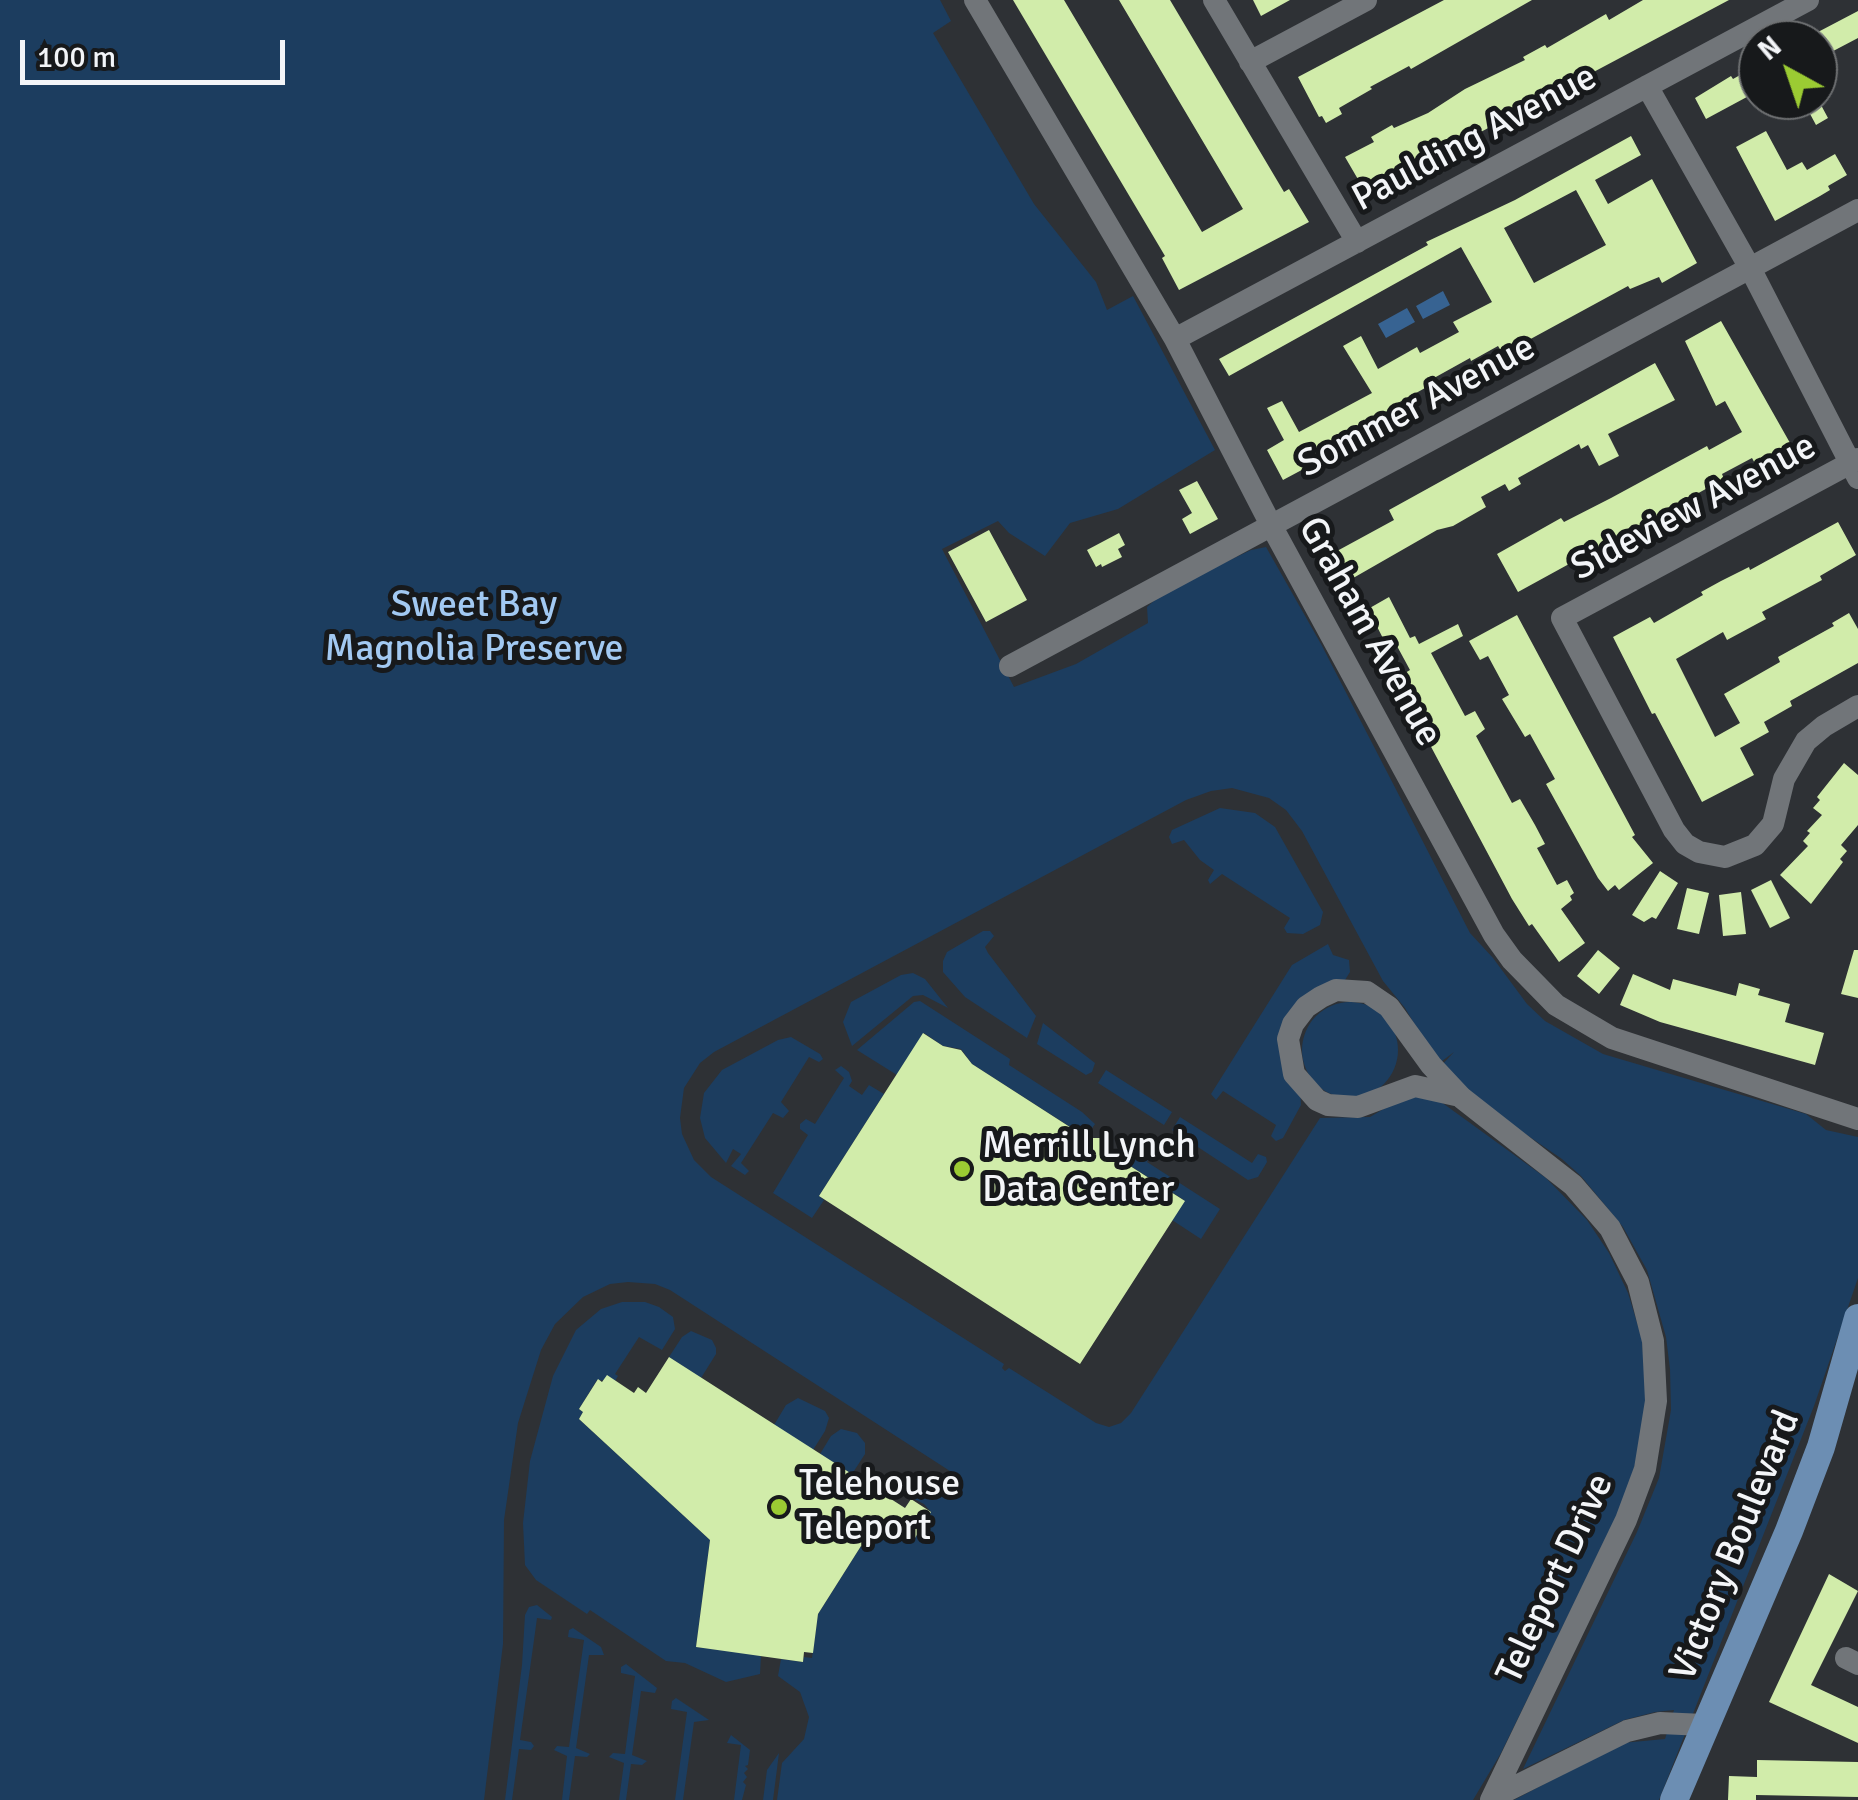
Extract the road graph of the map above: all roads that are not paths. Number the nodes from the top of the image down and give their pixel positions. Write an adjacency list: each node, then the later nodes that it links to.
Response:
1 (975, 0): 10 (street, Graham Avenue)
2 (1214, 0): 5 (street)
3 (1366, 0): 5 (street)
4 (1808, 0): 6 (street, Paulding Avenue)
5 (1250, 62): 8 (street)
6 (1648, 86): 8 (street, Paulding Avenue); 9 (street)
7 (1858, 210): 9 (street, Sommer Avenue)
8 (1356, 242): 10 (street, Paulding Avenue)
9 (1750, 268): 11 (street); 12 (street, Sommer Avenue)
10 (1175, 339): 12 (street, Graham Avenue)
11 (1856, 467): 14 (street, Sideview Avenue)
12 (1271, 525): 13 (street, Sommer Avenue); 16 (street, Graham Avenue)
13 (1010, 666)
14 (1858, 706)
15 (1460, 1096): 15 (street, Teleport Drive); 19 (street, Teleport Drive)
16 (1858, 1120)
17 (1856, 1330): 18 (main road, Victory Boulevard)
18 (1704, 1725): 19 (street); 20 (main road, Victory Boulevard)
19 (1492, 1799)
20 (1674, 1800)

